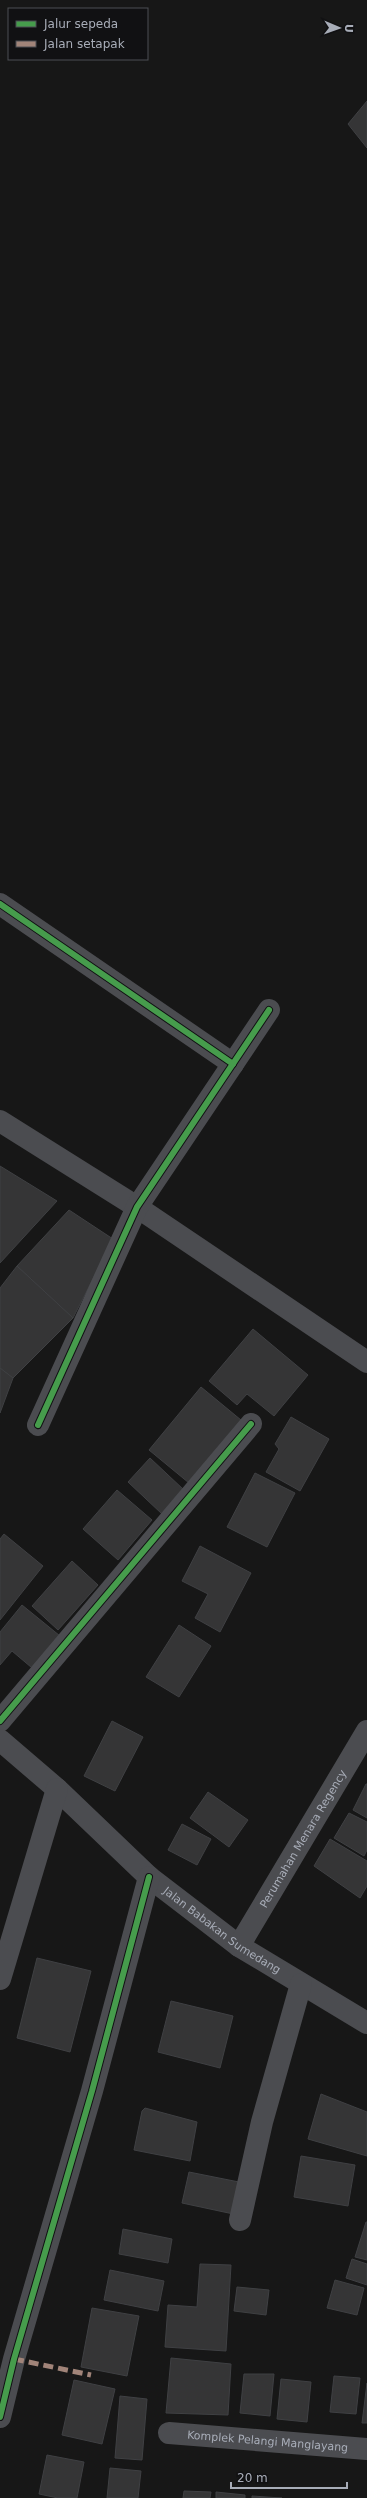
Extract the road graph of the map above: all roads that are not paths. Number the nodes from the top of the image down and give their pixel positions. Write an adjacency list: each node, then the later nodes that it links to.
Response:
1 (0, 904): 3 (street)
2 (269, 1010): 3 (street)
3 (233, 1064): 5 (street)
4 (0, 1121): 5 (street)
5 (137, 1207): 6 (street); 8 (street)
6 (367, 1362)
7 (251, 1424): 9 (street)
8 (38, 1425)
9 (0, 1721)
10 (367, 1732): 14 (street, Perumahan Menara Regency)
11 (0, 1740): 12 (street, Jalan Babakan Sumedang)
12 (57, 1789): 13 (street, Jalan Babakan Sumedang); 15 (street)
13 (149, 1876): 14 (street, Jalan Babakan Sumedang); 19 (street)
14 (240, 1946): 16 (street, Jalan Babakan Sumedang)
15 (0, 1979)
16 (301, 1984): 17 (street, Jalan Babakan Sumedang); 18 (street)
17 (367, 2023)
18 (240, 2220)
19 (0, 2417)
20 (169, 2433): 21 (street, Komplek Pelangi Manglayang)
21 (367, 2449)

